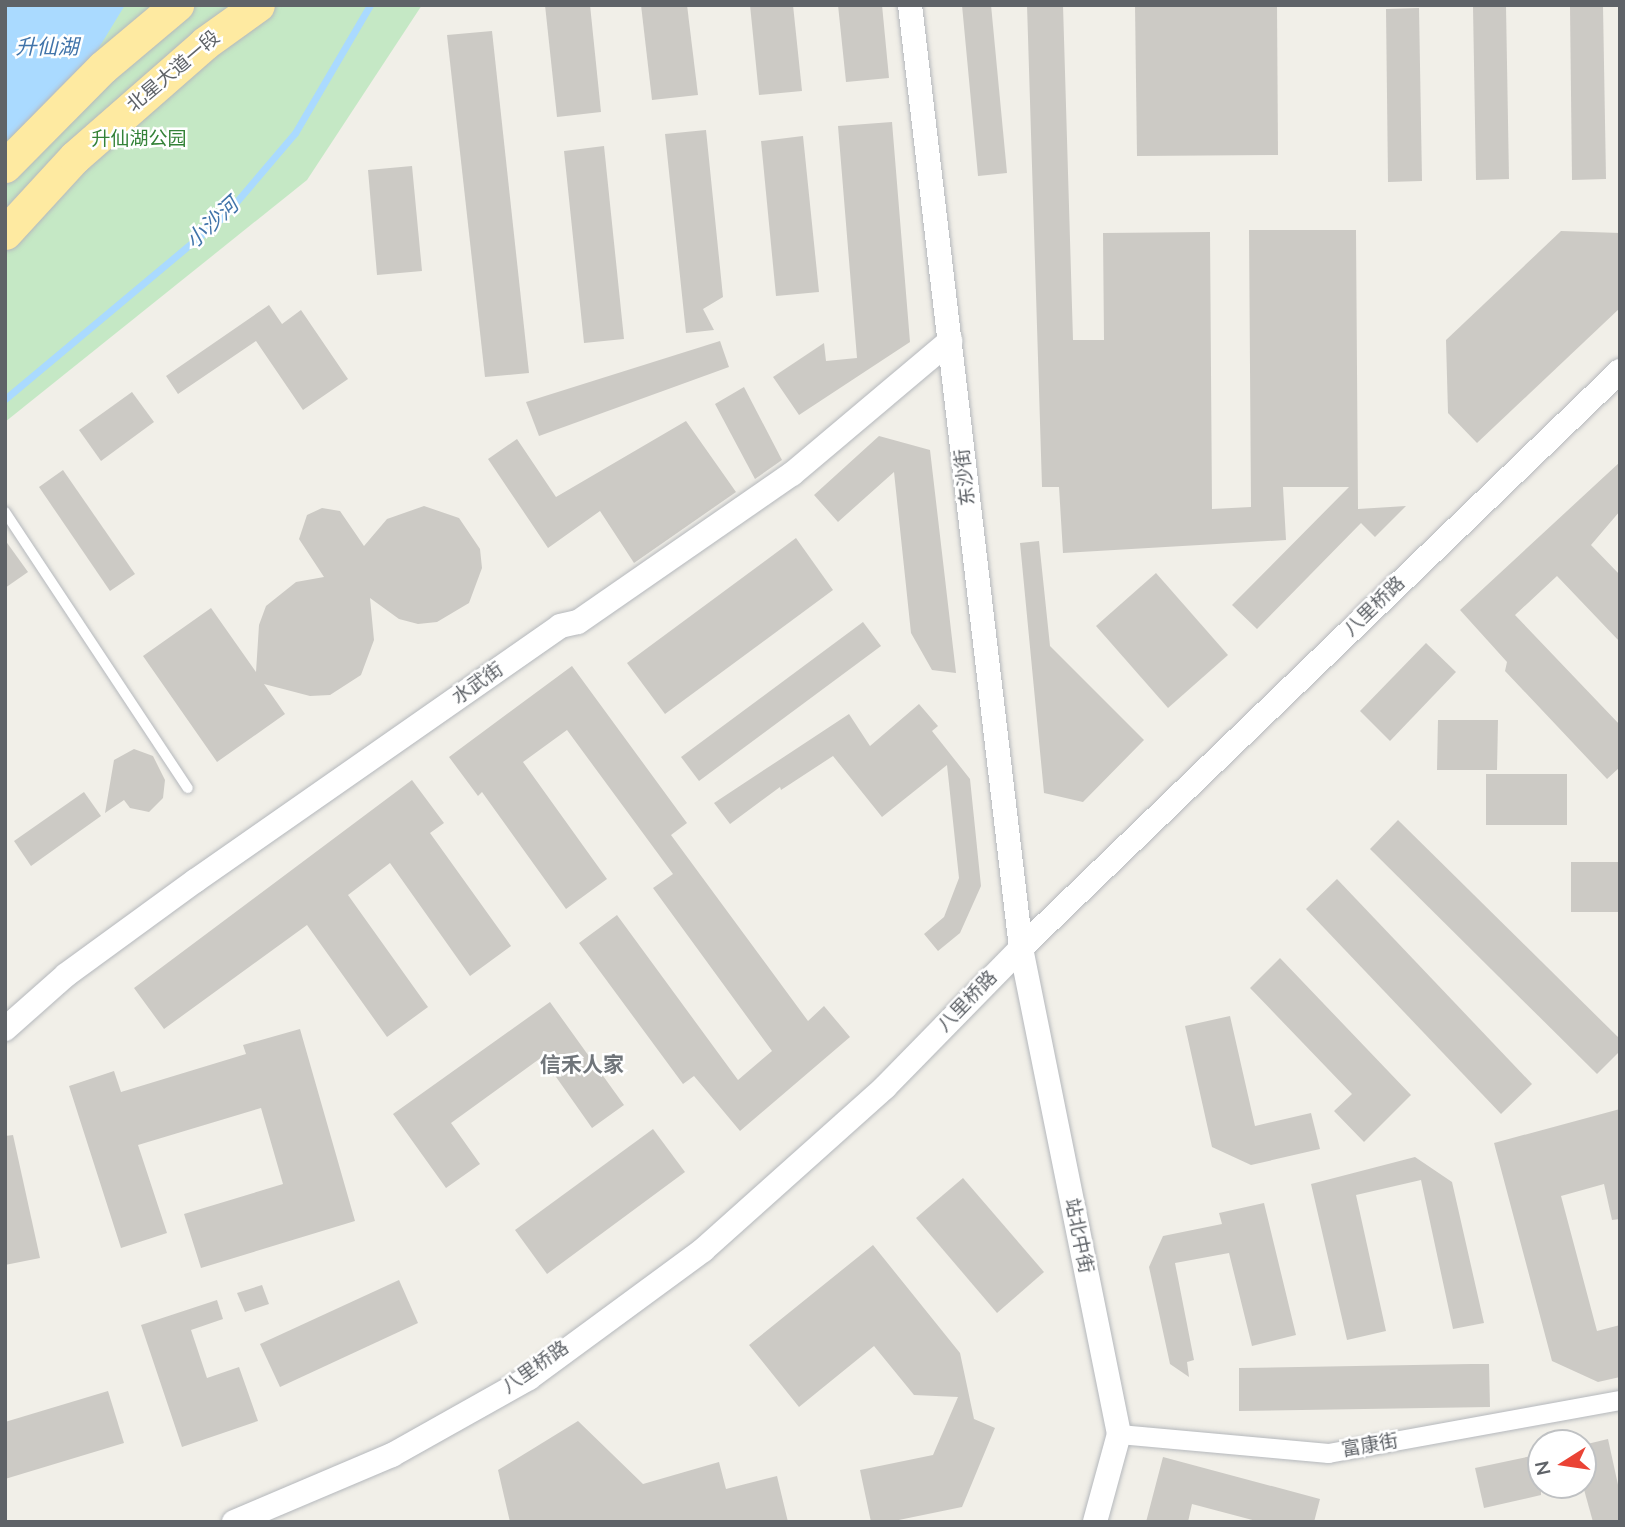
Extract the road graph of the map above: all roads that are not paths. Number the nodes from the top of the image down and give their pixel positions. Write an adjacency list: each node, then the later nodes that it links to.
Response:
1 (177, 5): 4 (highway)
2 (258, 5): 5 (highway, 北星大道一段)
3 (909, 5): 6 (street, 东沙街)
4 (5, 166)
5 (5, 233)
6 (950, 341): 10 (street, 东沙街); 11 (street, 水武街)
7 (1620, 371): 10 (street, 八里桥路)
8 (5, 512): 9 (lane)
9 (188, 788)
10 (1021, 948): 13 (street, 站北中街); 14 (street, 八里桥路)
11 (5, 1029)
12 (1620, 1400): 13 (street, 富康街)
13 (1119, 1434): 15 (street, 站北中街)
14 (234, 1522)
15 (1095, 1522)

